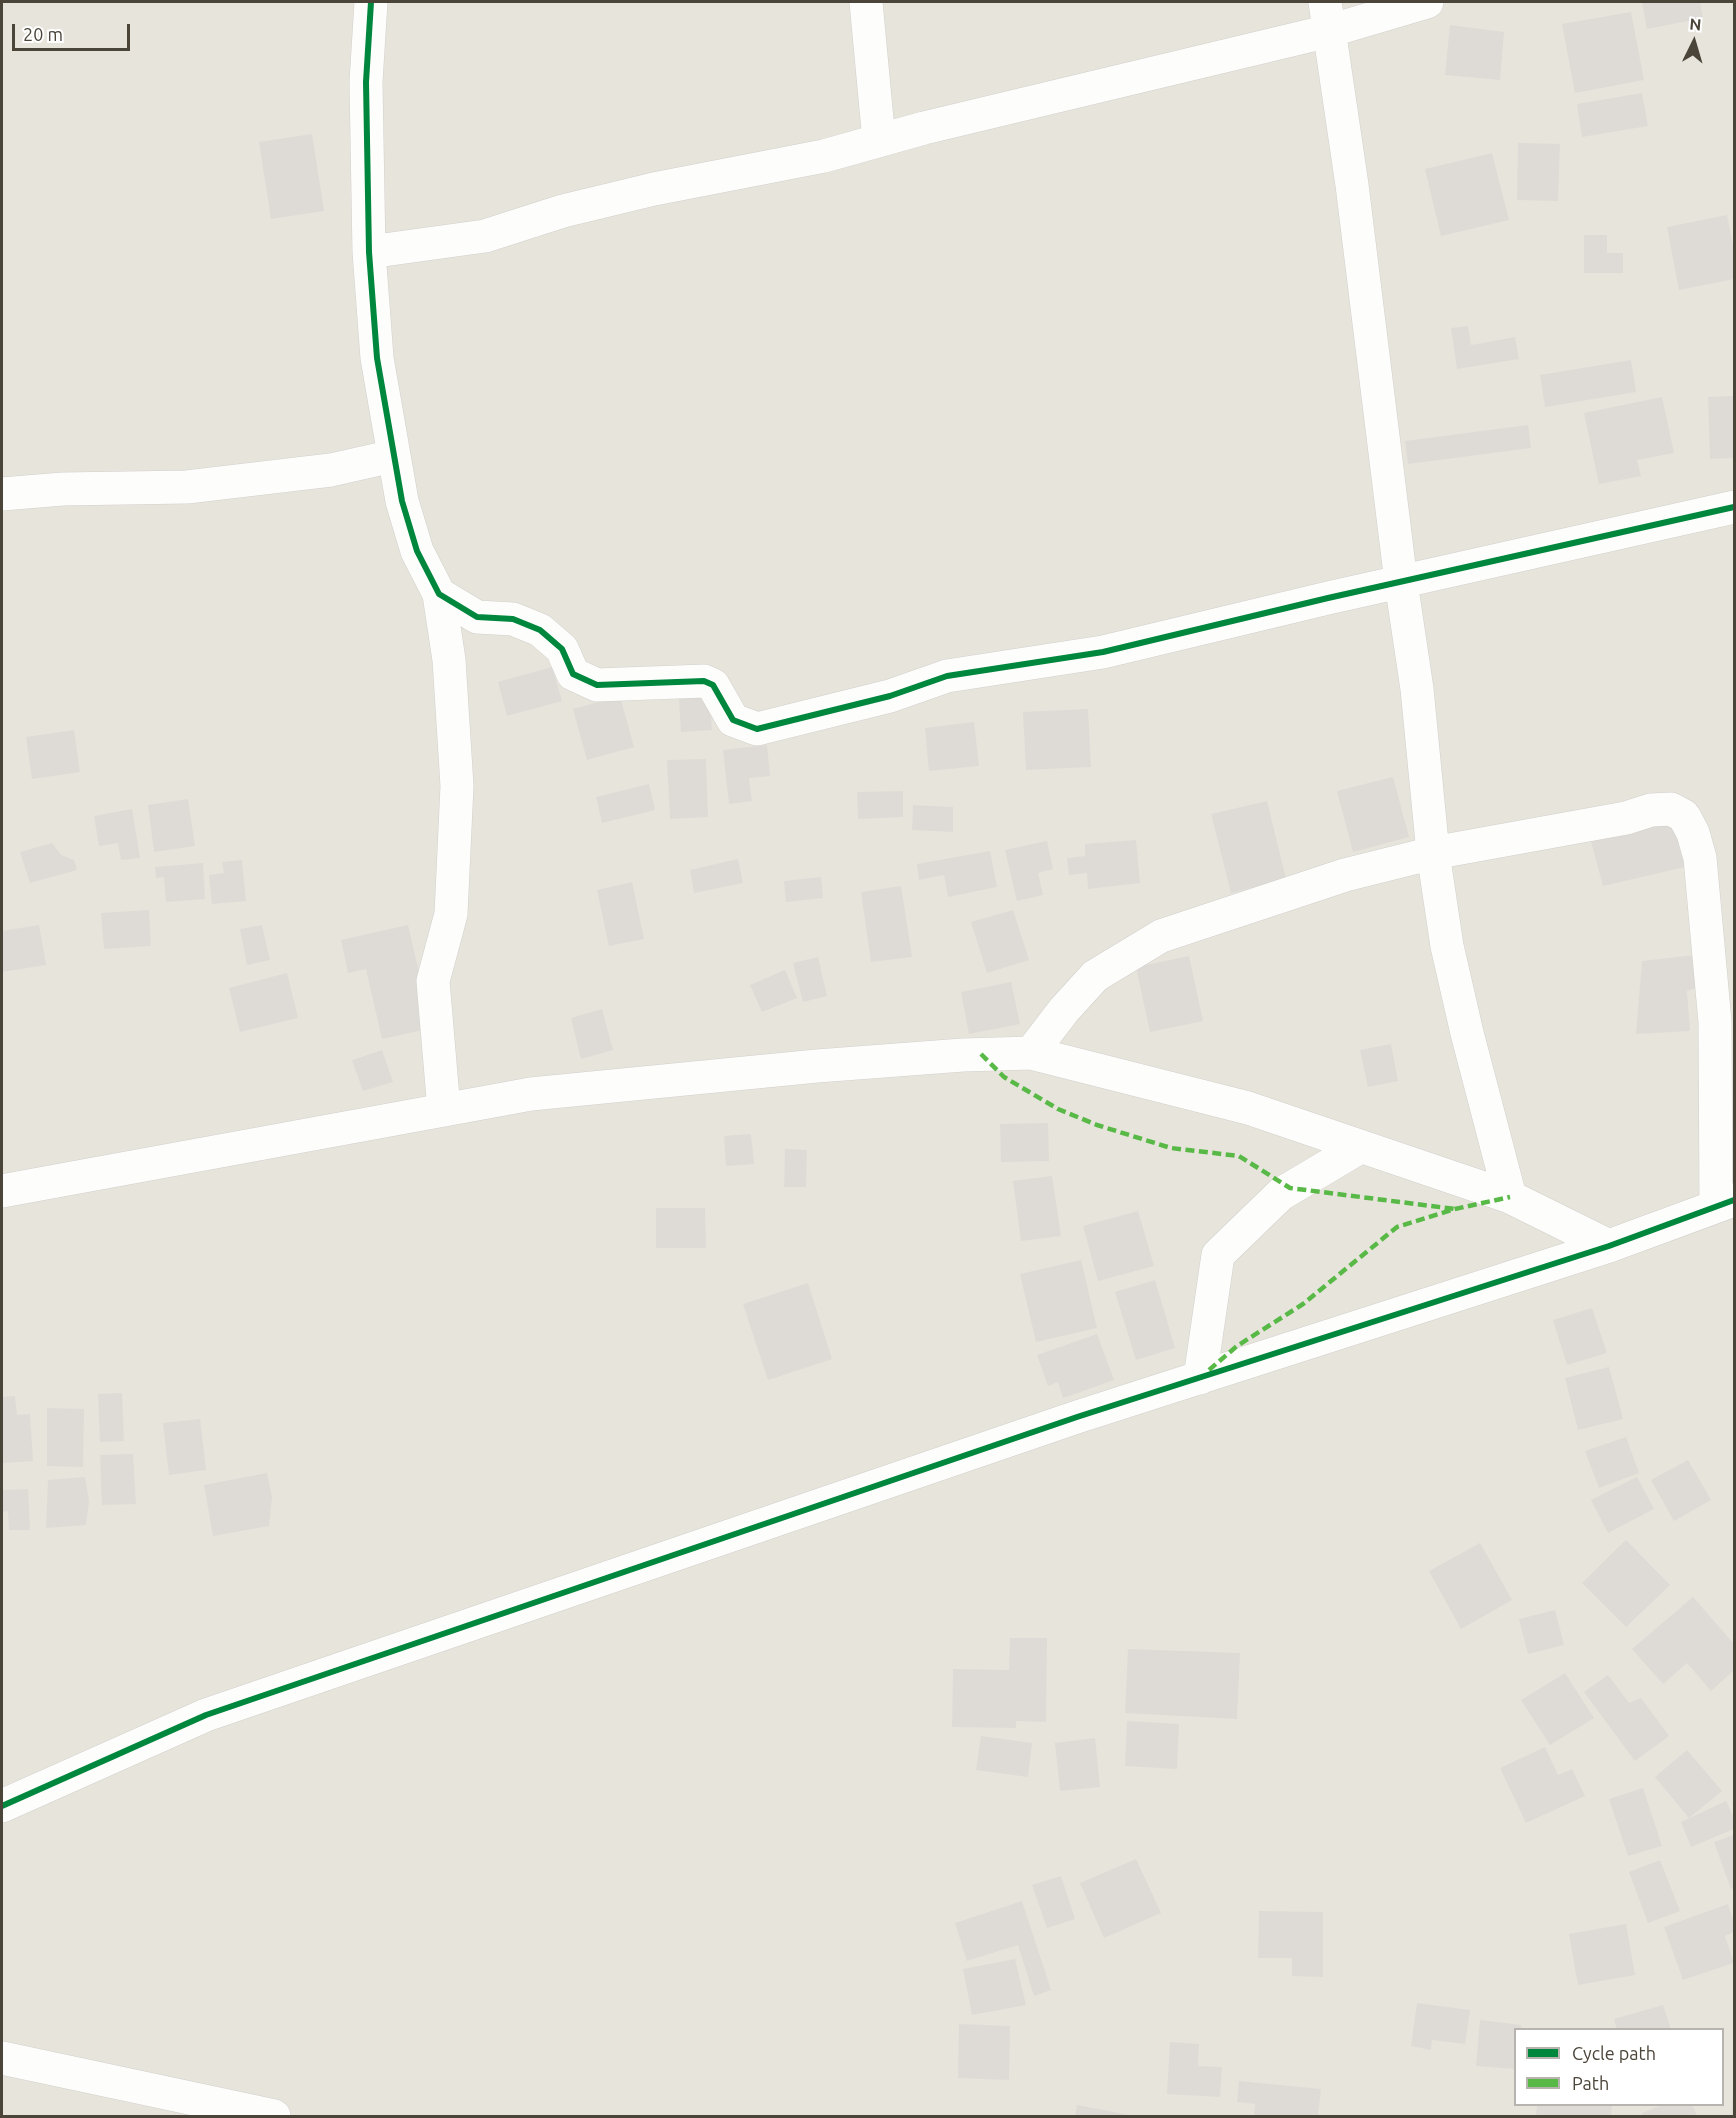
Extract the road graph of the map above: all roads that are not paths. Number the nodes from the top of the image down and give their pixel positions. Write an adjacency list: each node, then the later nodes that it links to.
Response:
1 (372, 2): 6 (street)
2 (866, 2): 5 (street)
3 (1427, 2): 4 (street)
4 (1327, 16): 5 (street); 10 (street)
5 (879, 141): 6 (street)
6 (369, 252): 7 (street)
7 (393, 456): 8 (street); 11 (street)
8 (2, 494)
9 (1734, 507): 10 (street)
10 (1401, 582): 11 (street); 12 (street)
11 (439, 594): 14 (street)
12 (1433, 853): 13 (street); 17 (street); 18 (street)
13 (1031, 1053): 14 (street); 15 (street)
14 (444, 1110): 16 (street)
15 (1360, 1146): 17 (street); 20 (street)
16 (2, 1191)
17 (1510, 1197): 19 (street)
18 (1725, 1203): 19 (street)
19 (1609, 1246): 20 (street)
20 (1200, 1378): 21 (street)
21 (2, 1806)
22 (2, 2058): 23 (street)
23 (274, 2116)

